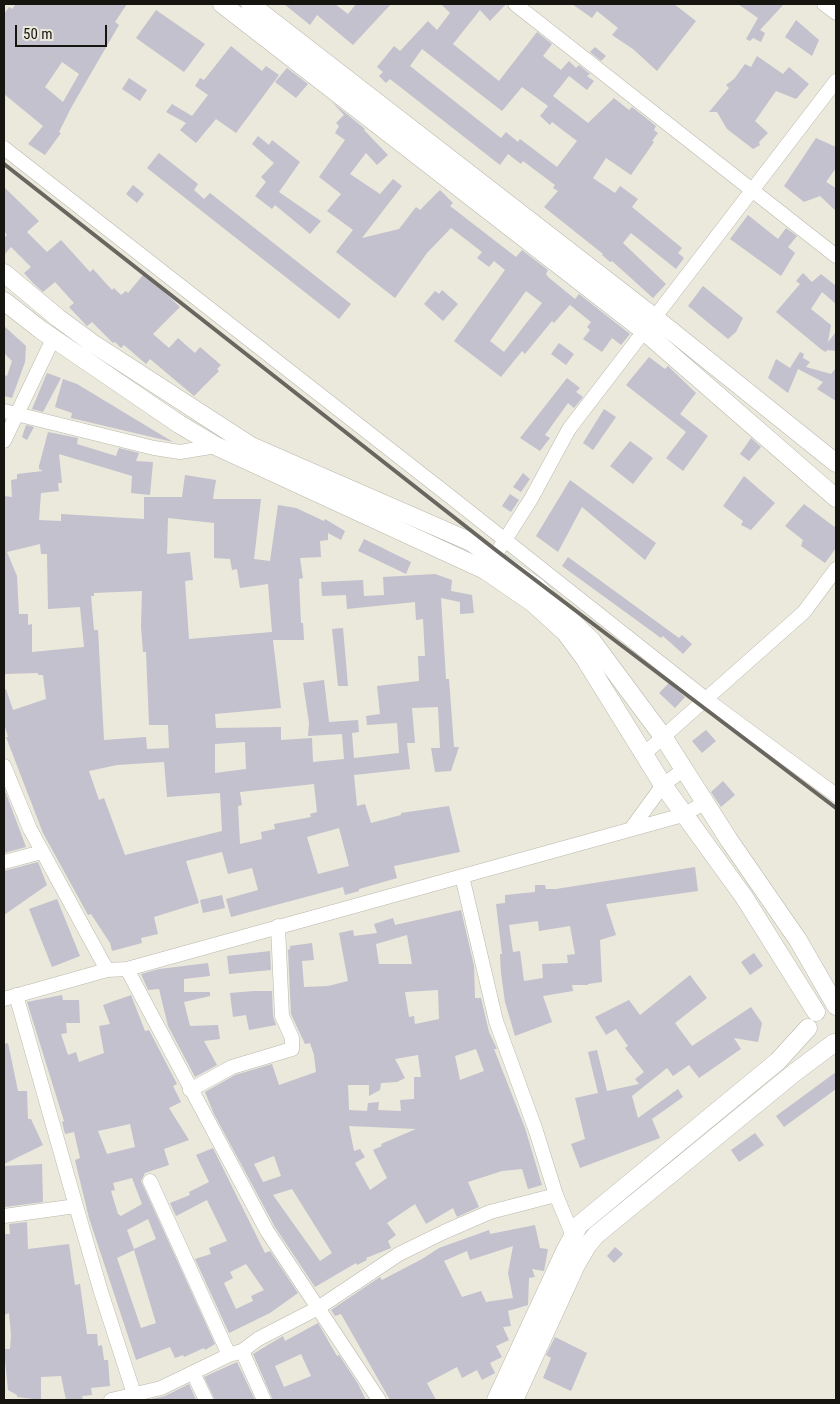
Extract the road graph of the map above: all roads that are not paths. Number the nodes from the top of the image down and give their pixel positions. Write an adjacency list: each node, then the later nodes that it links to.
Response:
1 (222, 4): 12 (street)
2 (250, 4): 12 (street)
3 (515, 4): 8 (street)
4 (824, 4): 5 (street)
5 (836, 13)
6 (836, 81): 8 (street)
7 (4, 148): 19 (street)
8 (752, 190): 9 (street); 12 (street)
9 (836, 256)
10 (4, 273): 20 (street)
11 (4, 301): 13 (street)
12 (649, 324): 17 (street); 18 (street); 19 (street)
13 (53, 338): 14 (street); 16 (street)
14 (9, 413): 15 (street); 16 (street)
15 (4, 441)
16 (216, 446): 20 (street)
17 (836, 463)
18 (836, 498)
19 (504, 540): 20 (street); 22 (street)
20 (489, 564): 23 (street); 24 (street)
21 (836, 569): 22 (street)
22 (707, 700): 23 (street); 28 (street)
23 (664, 738): 24 (street); 26 (street)
24 (645, 753): 27 (street)
25 (4, 766): 32 (street)
26 (683, 770): 27 (street); 29 (street)
27 (663, 784): 30 (street); 31 (street)
28 (836, 794)
29 (704, 803): 30 (street); 39 (street)
30 (683, 815): 31 (street); 40 (street)
31 (631, 829): 34 (street)
32 (42, 852): 33 (street); 36 (street)
33 (4, 862)
34 (462, 876): 35 (street); 46 (street)
35 (278, 926): 37 (street); 44 (street)
36 (107, 970): 37 (street); 38 (street)
37 (127, 970): 44 (street)
38 (10, 997): 47 (street)
39 (836, 1006)
40 (816, 1012): 41 (street); 42 (street)
41 (836, 1012)
42 (808, 1028): 43 (street); 49 (street)
43 (835, 1043): 59 (street)
44 (190, 1090): 50 (street)
45 (150, 1181): 51 (street)
46 (556, 1195): 49 (street); 50 (street)
47 (76, 1206): 48 (street); 53 (street)
48 (4, 1216)
49 (573, 1236): 58 (street)
50 (318, 1308): 51 (street); 57 (street)
51 (235, 1353): 52 (street); 56 (street)
52 (193, 1373): 53 (street); 55 (street)
53 (135, 1397): 54 (street)
54 (112, 1400)
55 (206, 1400)
56 (264, 1400)
57 (379, 1400)
58 (496, 1400)
59 (514, 1400)

